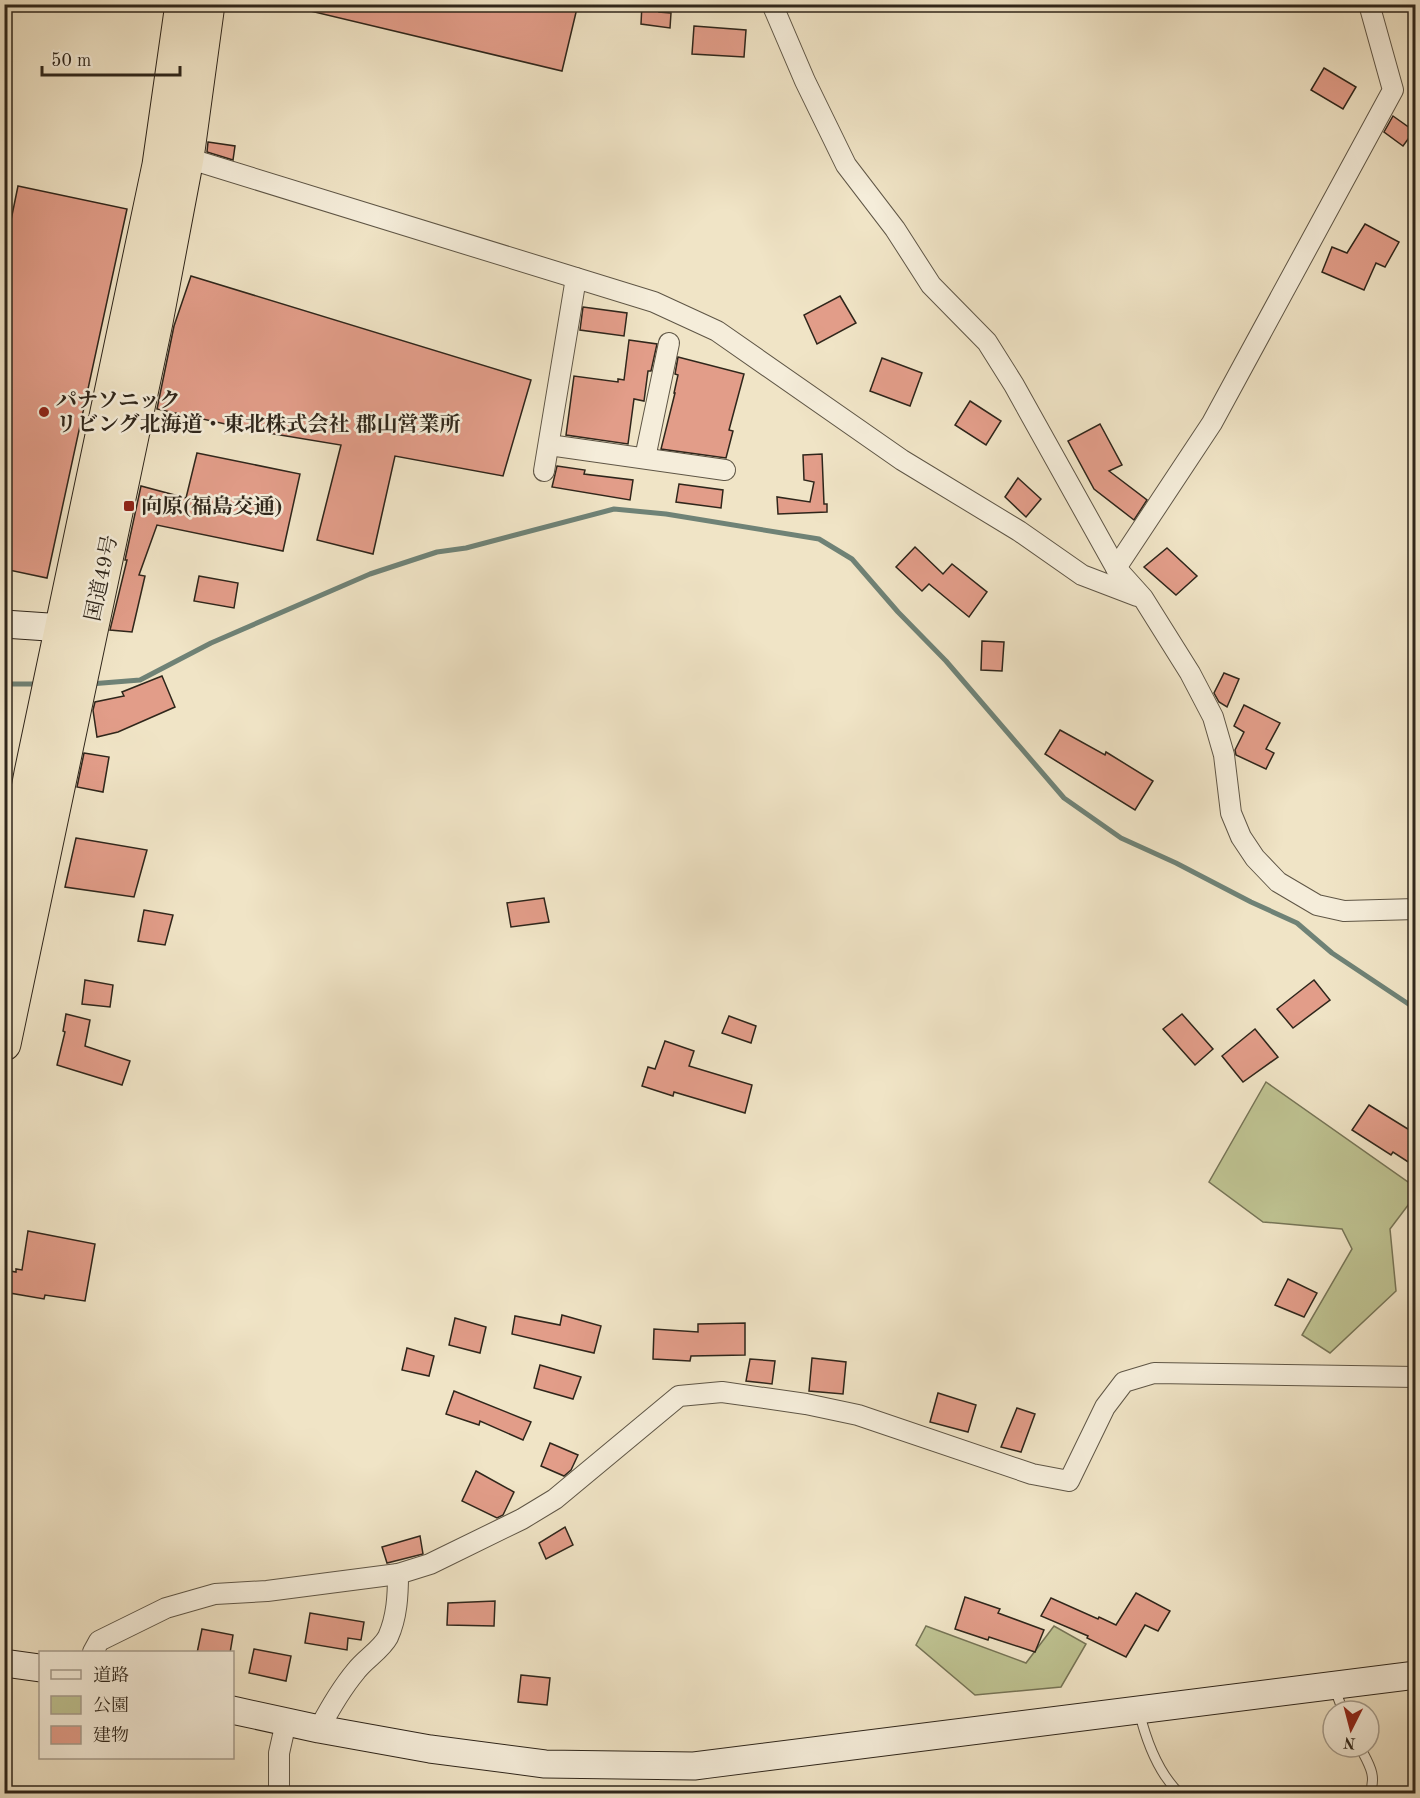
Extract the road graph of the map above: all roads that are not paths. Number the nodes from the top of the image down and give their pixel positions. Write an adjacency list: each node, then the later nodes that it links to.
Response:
1 (182, 4): 15 (highway, 国道49号)
2 (208, 4): 5 (highway, 国道49号)
3 (772, 4): 12 (street)
4 (1369, 4): 12 (street)
5 (187, 158): 6 (street); 18 (highway, 国道49号)
6 (576, 278): 8 (street); 13 (street)
7 (669, 343): 9 (street)
8 (549, 445): 9 (street); 11 (street)
9 (645, 458): 10 (street)
10 (725, 470)
11 (544, 471)
12 (1116, 568): 13 (street)
13 (1143, 598): 16 (street)
14 (4, 624): 15 (street)
15 (63, 628): 17 (highway, 国道49号)
16 (1416, 909)
17 (4, 914)
18 (4, 1044)
19 (1416, 1377): 20 (street)
20 (398, 1574): 21 (street); 30 (street)
21 (94, 1651)
22 (4, 1663): 23 (street)
23 (39, 1668)
24 (1416, 1675): 25 (street)
25 (1333, 1685): 26 (lane); 27 (street)
26 (1338, 1699)
27 (1138, 1709): 30 (street); 33 (lane)
28 (234, 1710): 29 (street)
29 (286, 1722): 30 (street); 32 (street)
30 (319, 1729)
31 (1367, 1759): 34 (lane)
32 (279, 1794)
33 (1180, 1794)
34 (1369, 1794)

